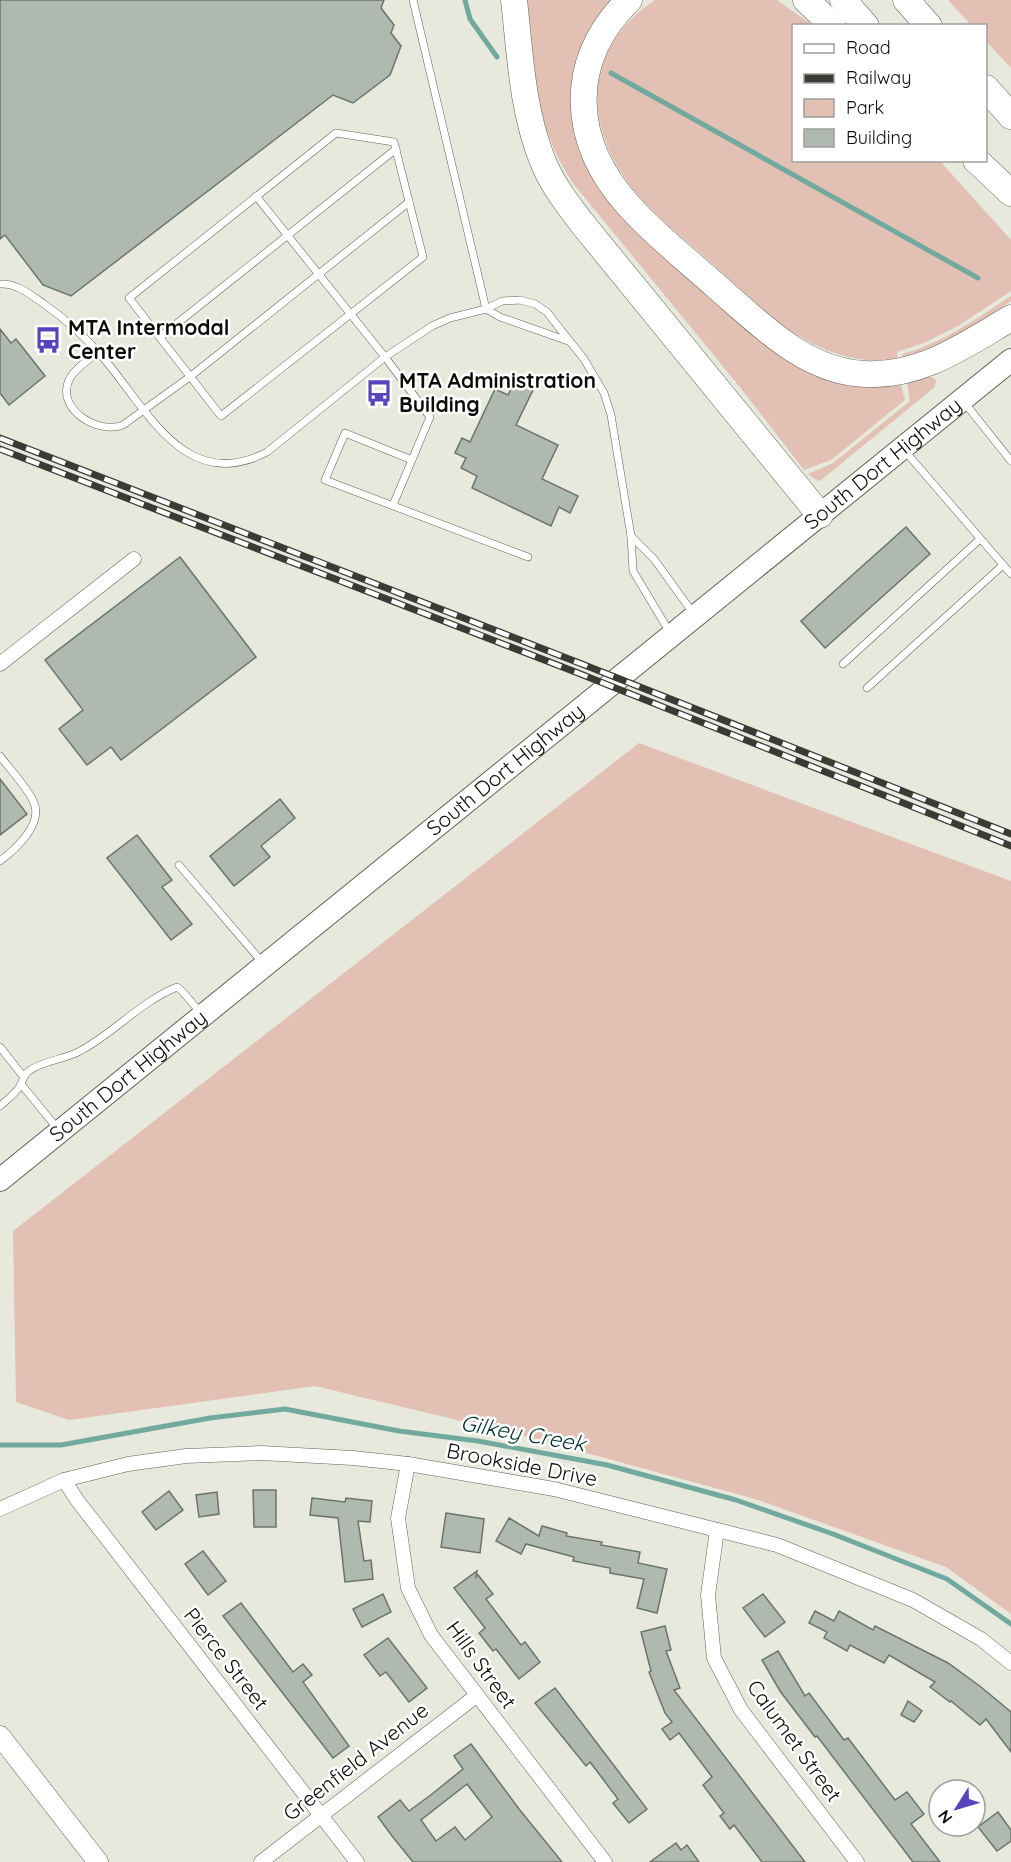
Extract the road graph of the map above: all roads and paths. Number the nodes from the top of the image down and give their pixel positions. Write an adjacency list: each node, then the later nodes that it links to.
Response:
1 (413, 0): 22 (lane)
2 (514, 0): 37 (highway)
3 (629, 0): 24 (highway)
4 (806, 0): 7 (highway)
5 (843, 0): 8 (highway)
6 (906, 0): 9 (highway)
7 (831, 24)
8 (864, 24)
9 (927, 24)
10 (987, 89): 11 (highway)
11 (1011, 116)
12 (396, 149): 17 (lane); 18 (lane); 19 (lane)
13 (987, 159): 15 (highway)
14 (978, 162): 16 (highway)
15 (1011, 186)
16 (1011, 193)
17 (256, 196): 19 (lane); 25 (lane)
18 (409, 202): 20 (lane); 23 (lane)
19 (288, 235): 20 (lane); 25 (lane)
20 (318, 274): 23 (lane); 30 (lane)
21 (0, 284): 27 (lane)
22 (486, 309): 26 (lane); 26 (lane); 28 (lane)
23 (350, 314): 28 (lane); 30 (lane)
24 (1011, 318)
25 (160, 337): 30 (lane)
26 (568, 341): 38 (lane)
27 (99, 352): 32 (lane); 32 (lane)
28 (385, 357): 32 (lane); 34 (lane)
29 (1011, 360): 31 (main road, South Dort Highway)
30 (190, 376): 32 (lane)
31 (963, 400): 33 (main road, South Dort Highway); 35 (lane)
32 (145, 410)
33 (902, 448): 37 (main road, South Dort Highway); 39 (lane)
34 (412, 460): 36 (lane); 36 (lane)
35 (1011, 461)
36 (393, 505): 40 (lane)
37 (820, 515): 44 (main road, South Dort Highway)
38 (631, 536): 44 (lane); 45 (lane)
39 (980, 539): 42 (lane); 47 (lane)
40 (528, 557)
41 (134, 559): 46 (street)
42 (1003, 565): 43 (lane); 48 (lane)
43 (1011, 574)
44 (695, 617): 45 (main road, South Dort Highway)
45 (672, 636): 52 (main road, South Dort Highway)
46 (0, 664)
47 (843, 664)
48 (867, 688)
49 (0, 756): 50 (lane)
50 (0, 861)
51 (179, 865): 52 (lane)
52 (266, 966): 53 (main road, South Dort Highway)
53 (204, 1016): 55 (lane); 58 (main road, South Dort Highway)
54 (0, 1047): 55 (lane)
55 (23, 1076): 56 (lane)
56 (21, 1084): 57 (lane); 58 (lane)
57 (0, 1106)
58 (60, 1132): 59 (main road, South Dort Highway)
59 (0, 1180)
60 (408, 1464): 61 (street, Brookside Drive); 63 (street, Brookside Drive); 65 (street, Hills Street)
61 (64, 1480): 62 (street, Brookside Drive); 67 (street, Pierce Street)
62 (0, 1509)
63 (717, 1530): 64 (street, Brookside Drive); 72 (street, Calumet Street)
64 (1011, 1663)
65 (477, 1696): 67 (street, Greenfield Avenue); 71 (street, Hills Street)
66 (0, 1736): 68 (main road)
67 (321, 1815): 69 (street, Greenfield Avenue); 70 (street, Pierce Street)
68 (98, 1862)
69 (261, 1862)
70 (357, 1862)
71 (605, 1862)
72 (856, 1862)

